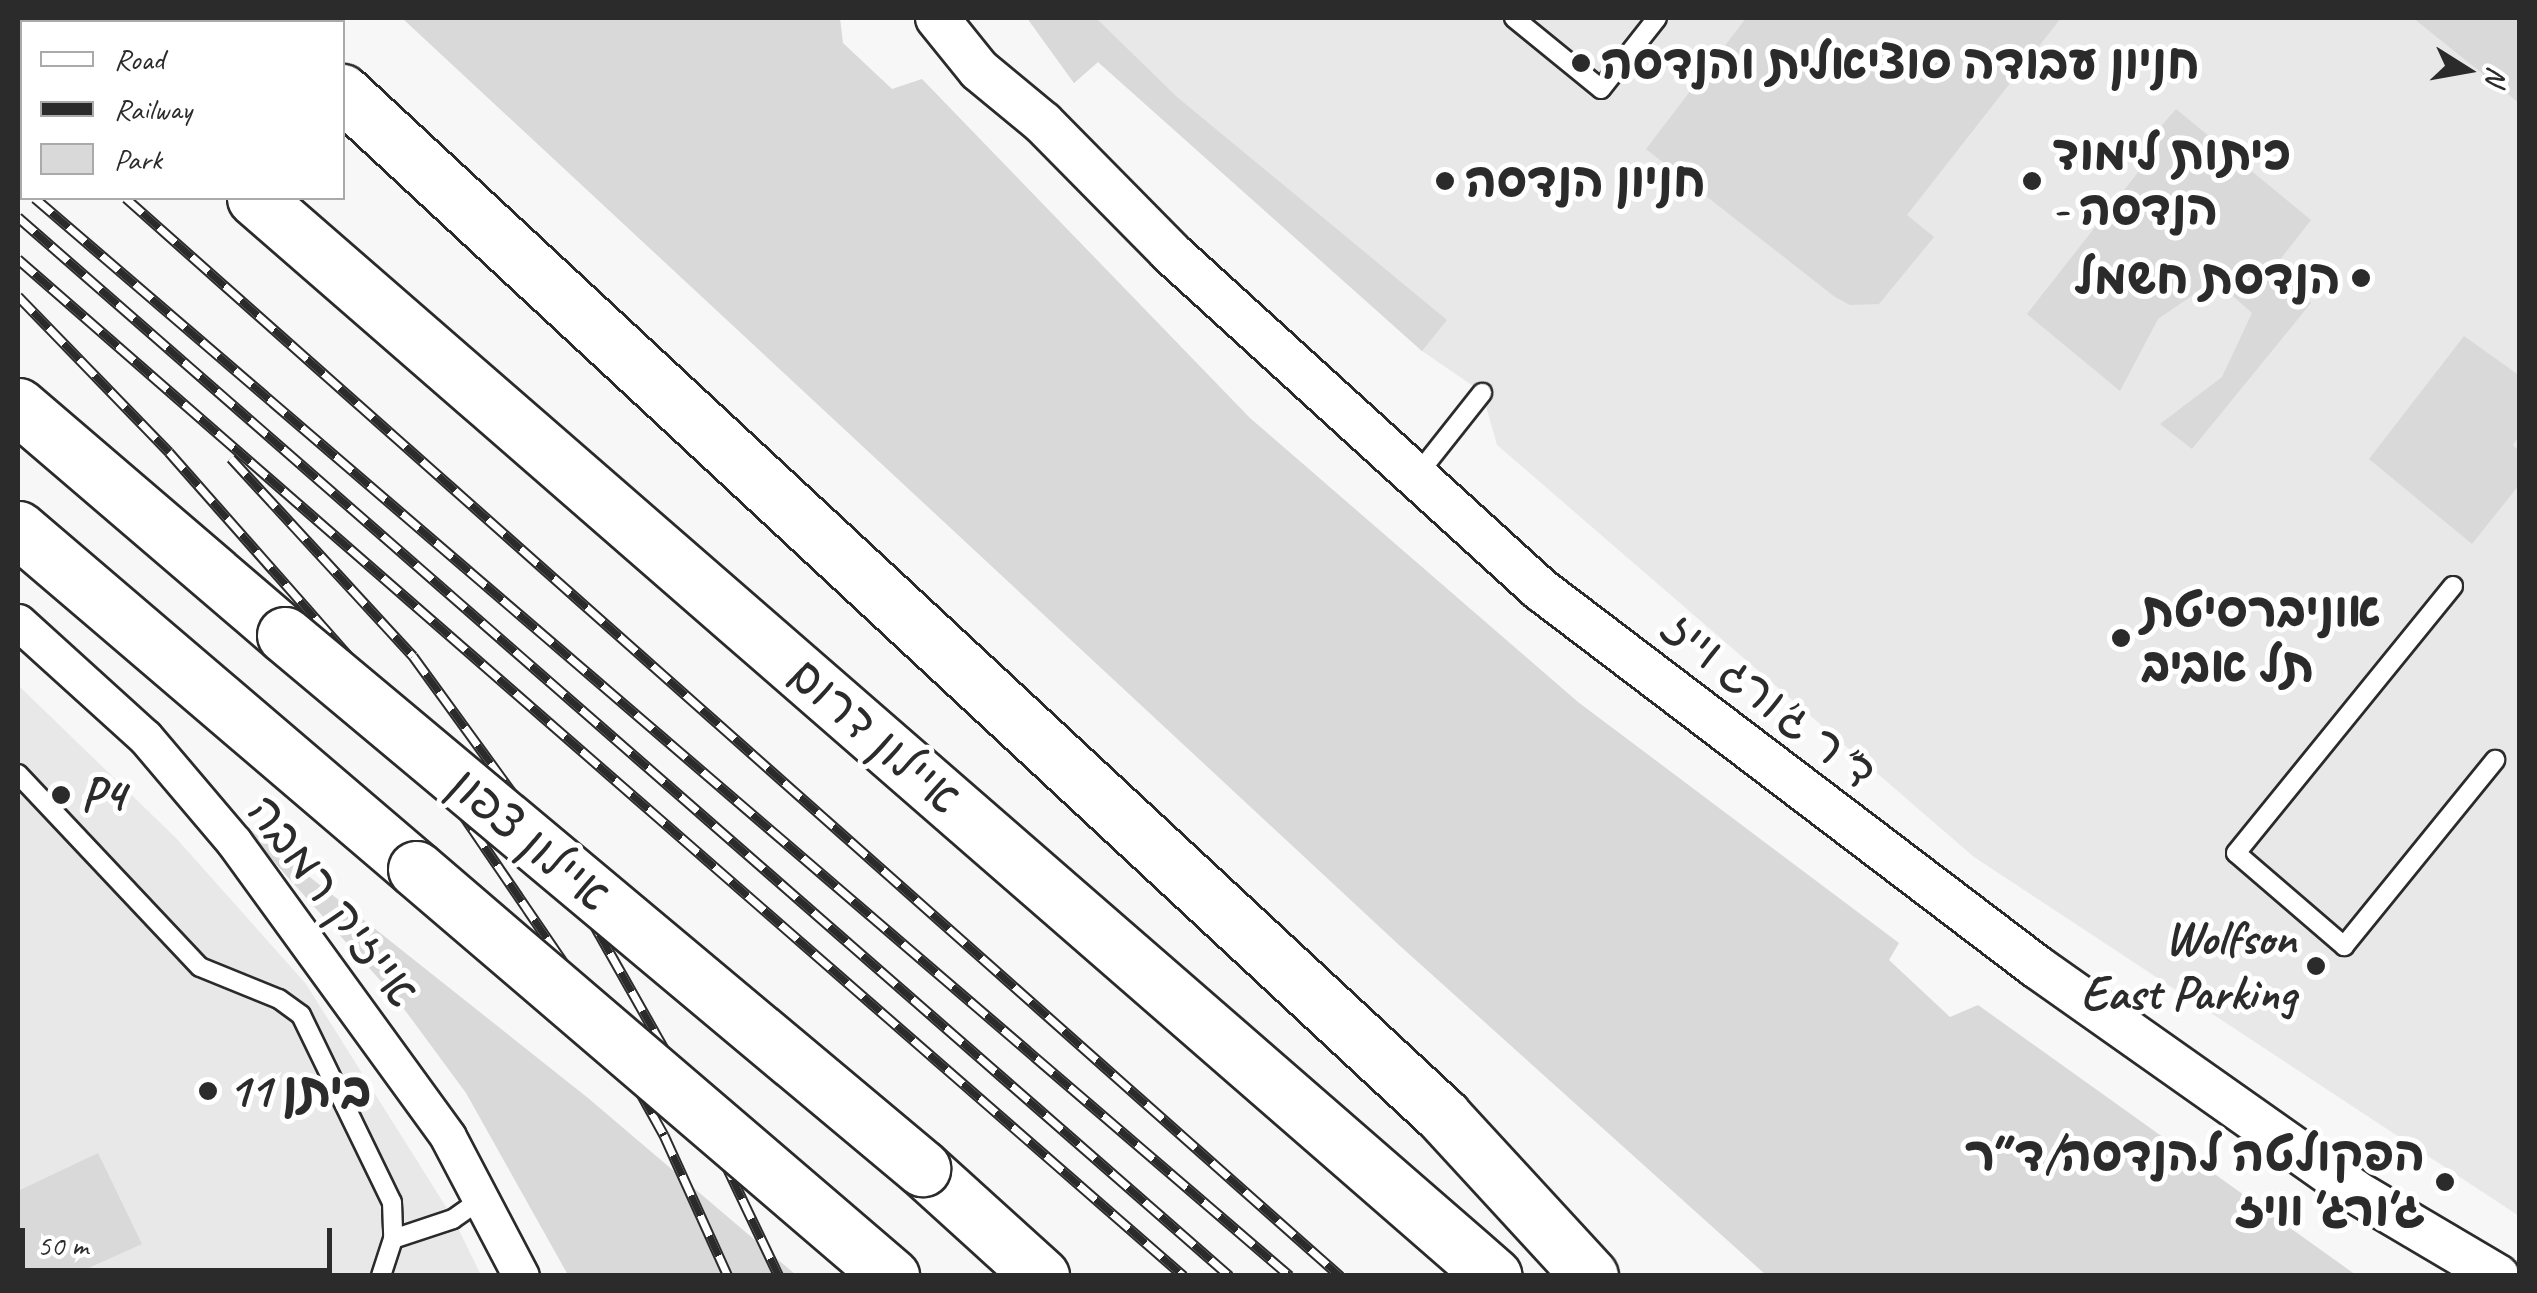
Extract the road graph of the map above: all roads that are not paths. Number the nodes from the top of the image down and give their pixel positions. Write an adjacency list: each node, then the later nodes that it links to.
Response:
1 (938, 18): 6 (street, ד"ר ג'ורג וייז)
2 (974, 18): 6 (street, ד"ר ג'ורג וייז)
3 (1514, 18): 4 (lane)
4 (1657, 18)
5 (345, 95): 23 (highway)
6 (1042, 123): 10 (street, ד"ר ג'ורג וייז)
7 (258, 200): 22 (highway, איילון דרום)
8 (1482, 392): 10 (lane)
9 (18, 406): 21 (highway, איילון צפון, bridge)
10 (1416, 474): 24 (street, ד"ר ג'ורג וייז)
11 (18, 529): 20 (highway, bridge)
12 (2453, 586): 14 (lane)
13 (19, 628): 16 (street, אייזיק רמבה)
14 (2495, 760)
15 (18, 774): 17 (lane)
16 (482, 1199): 17 (lane); 19 (street, אייזיק רמבה)
17 (394, 1239): 18 (lane)
18 (381, 1276)
19 (521, 1276)
20 (891, 1276)
21 (1041, 1276)
22 (1494, 1276)
23 (1590, 1276)
24 (2498, 1276)

